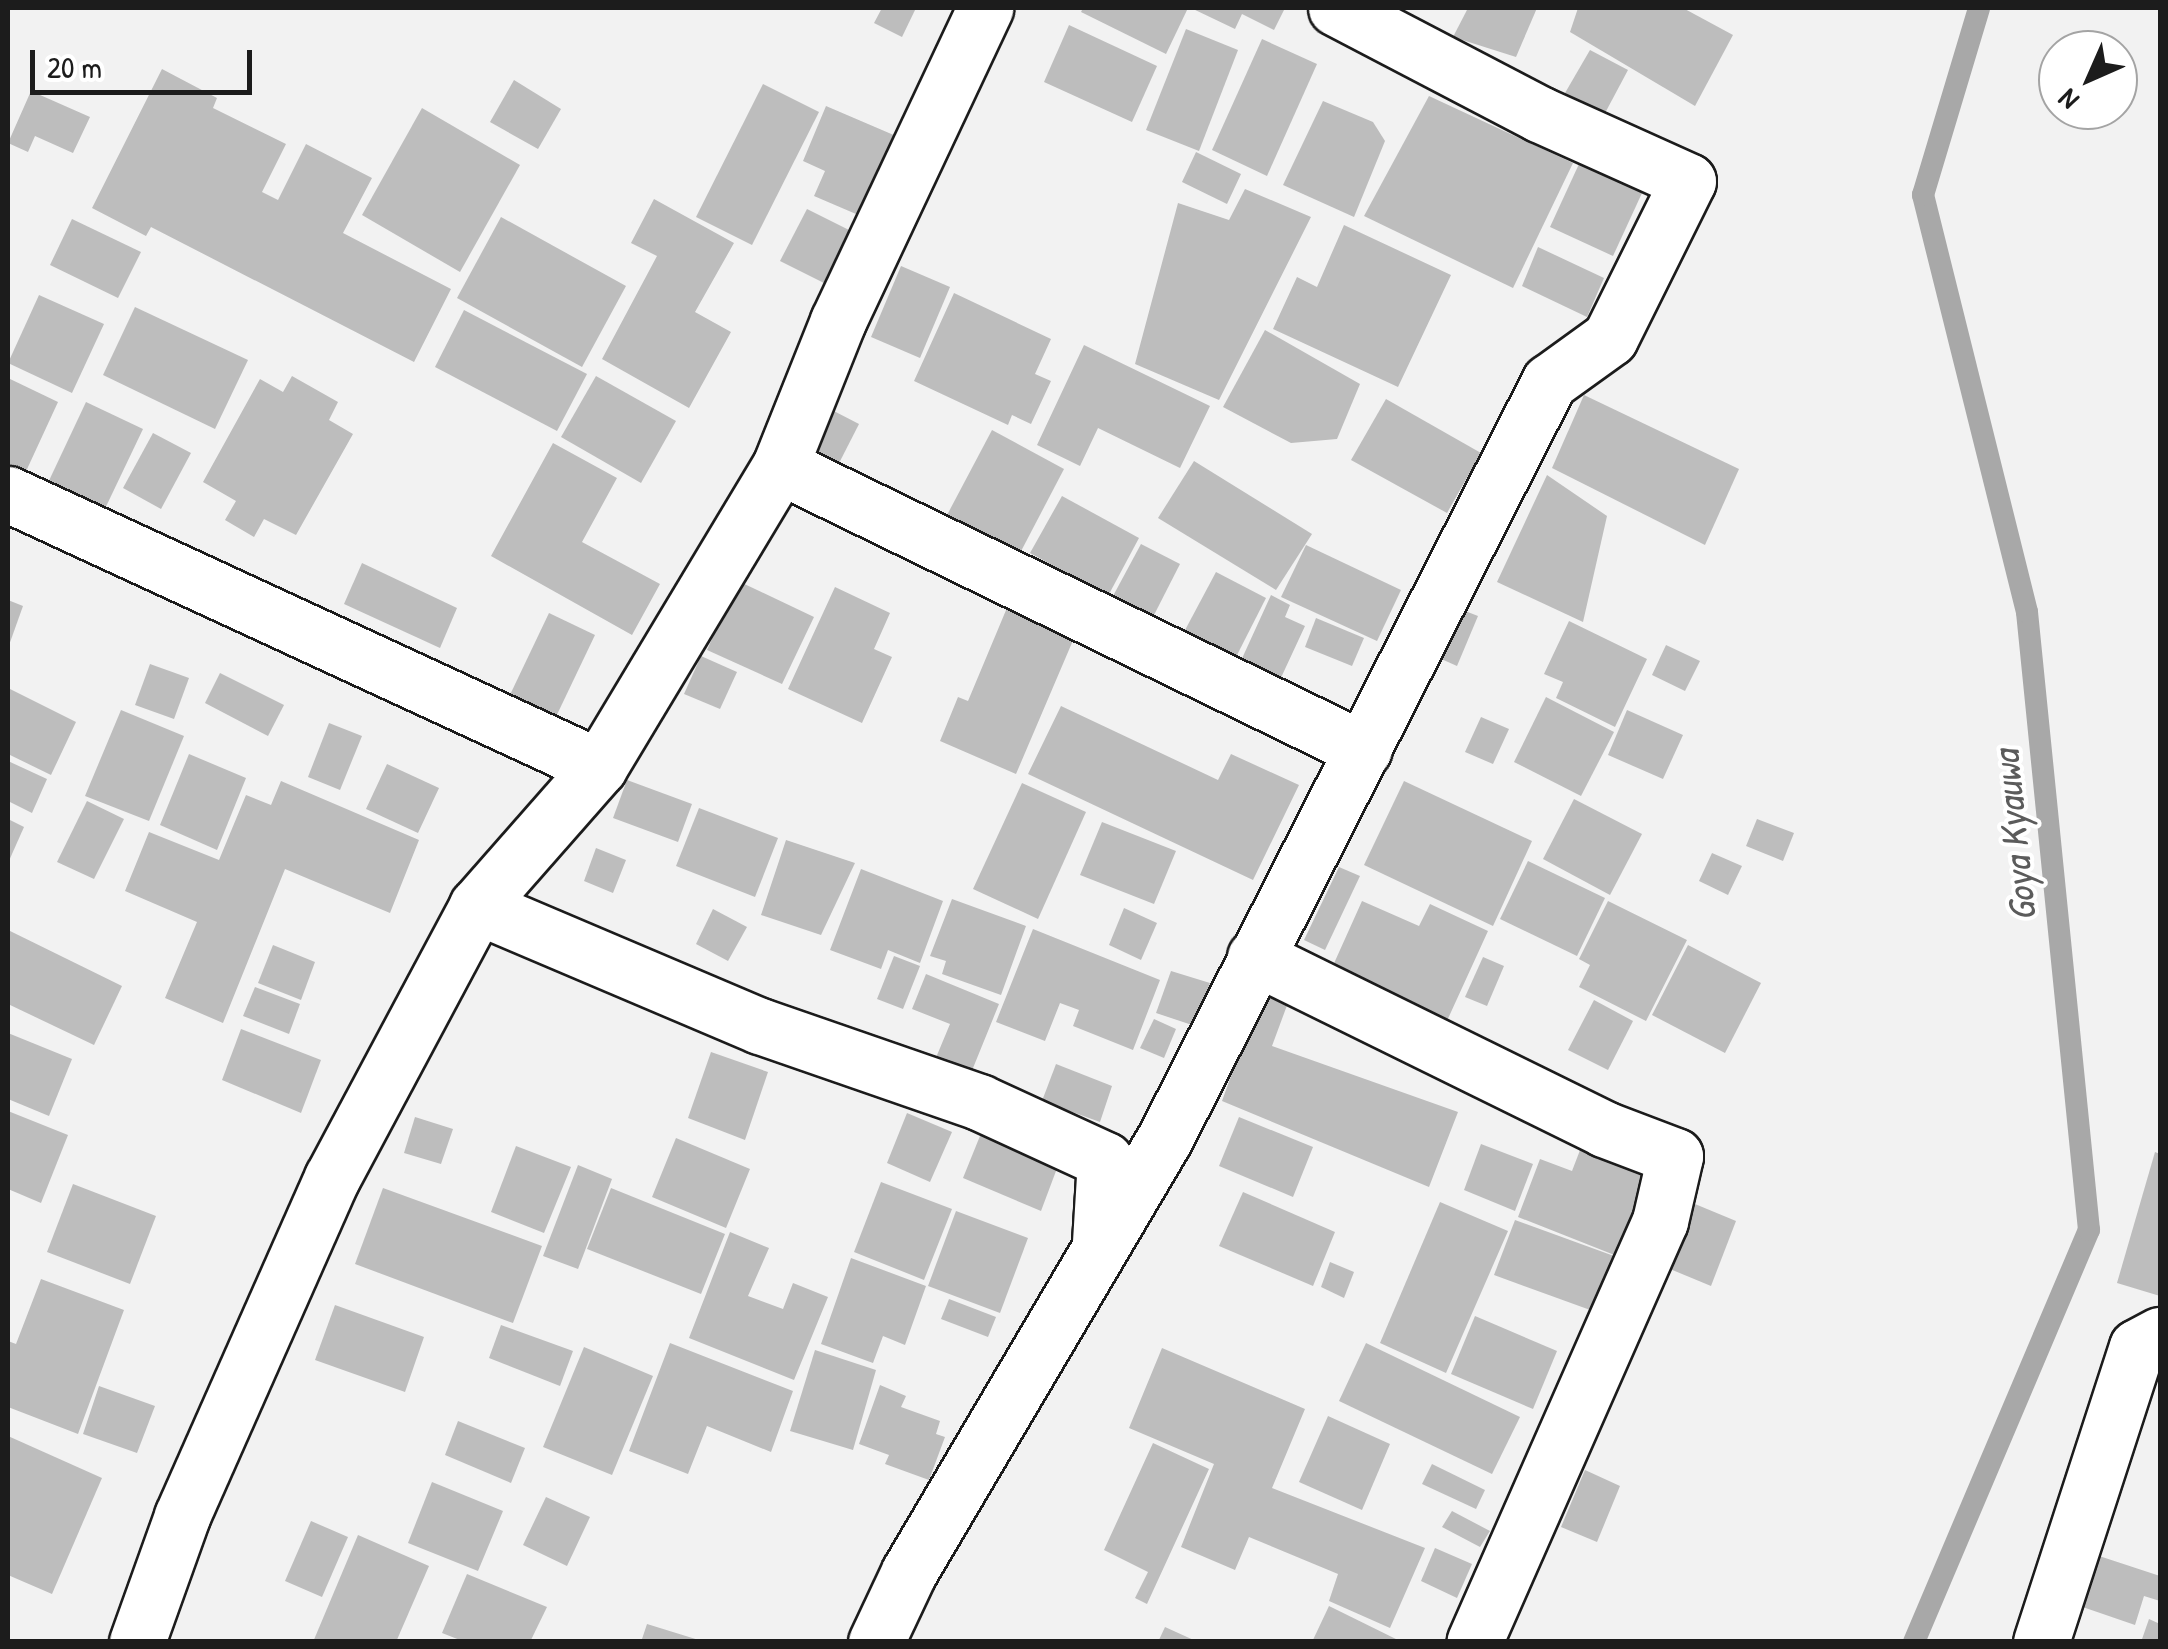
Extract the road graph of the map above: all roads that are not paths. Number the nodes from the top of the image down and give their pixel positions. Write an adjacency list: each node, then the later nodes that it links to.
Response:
1 (985, 8): 3 (street)
2 (1336, 8): 5 (street)
3 (780, 466): 5 (street); 6 (street)
4 (8, 494): 6 (street)
5 (1364, 750): 8 (street)
6 (599, 767): 7 (street)
7 (477, 906): 9 (street); 11 (street)
8 (1255, 957): 9 (street); 13 (street)
9 (1100, 1249): 12 (street)
10 (2160, 1336): 14 (street)
11 (137, 1642)
12 (876, 1642)
13 (1474, 1642)
14 (2041, 1642)

